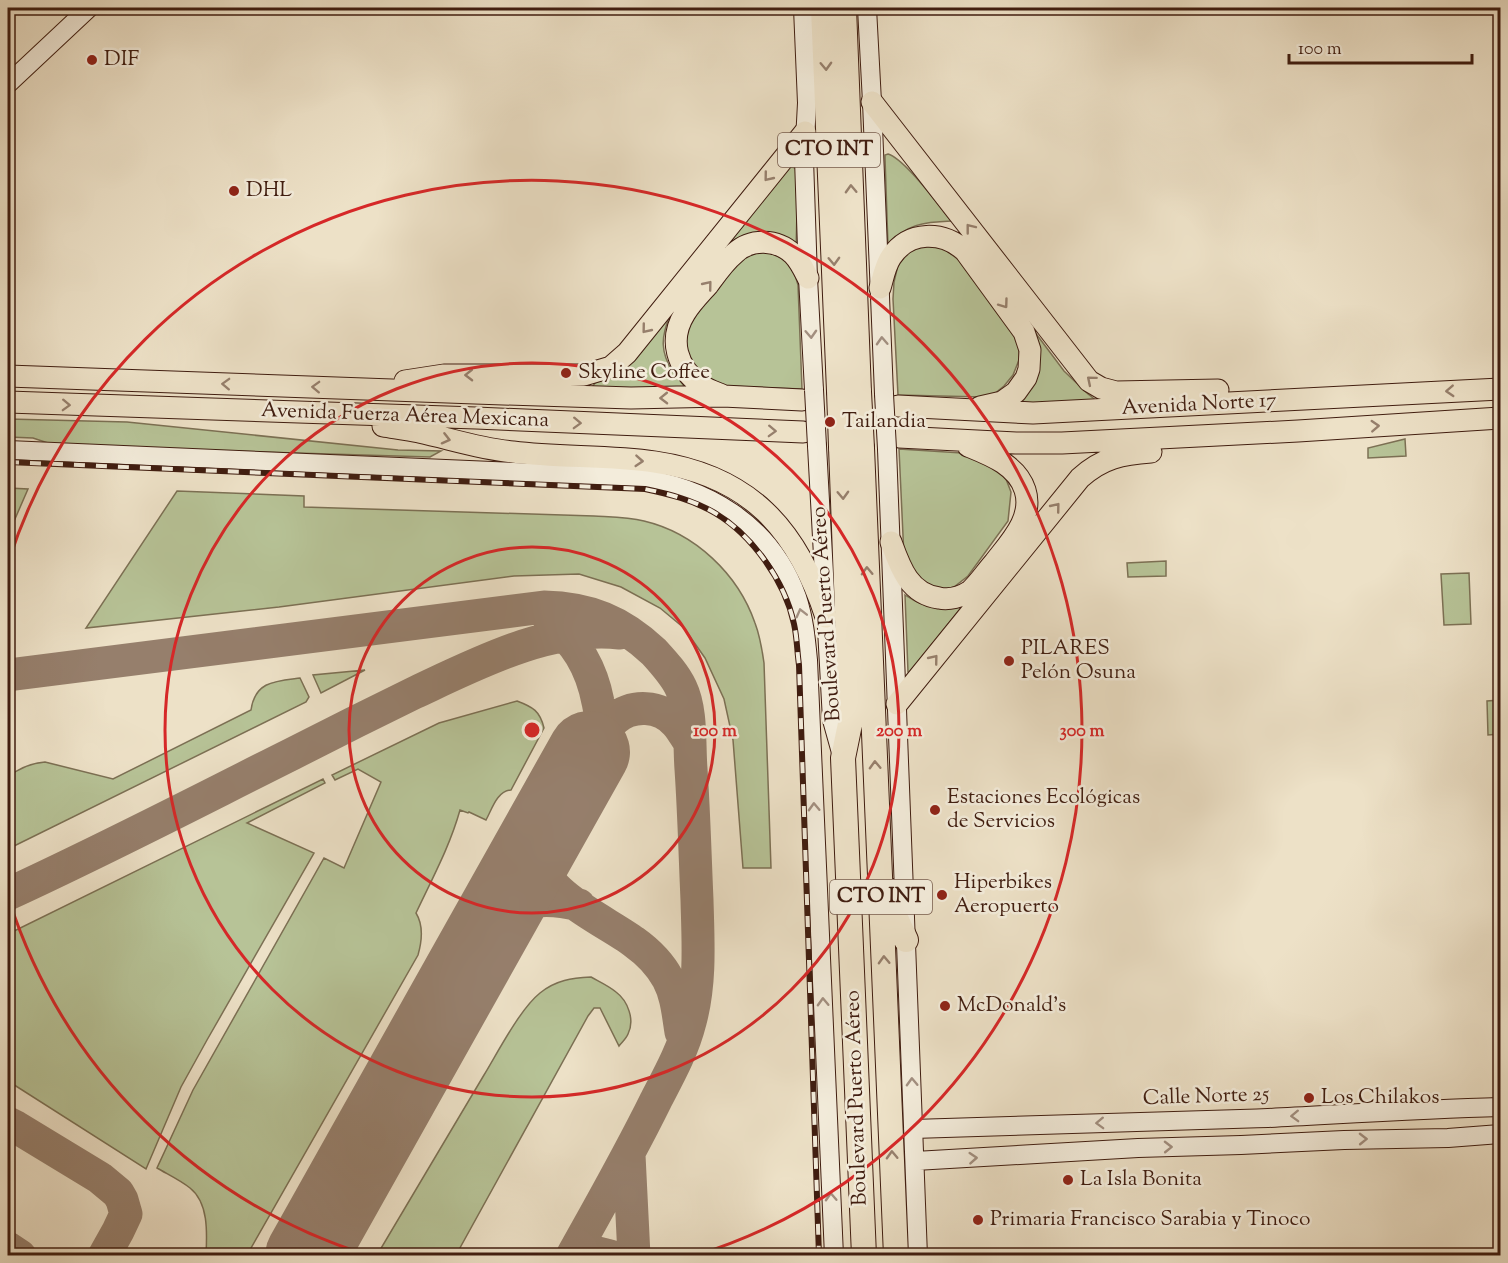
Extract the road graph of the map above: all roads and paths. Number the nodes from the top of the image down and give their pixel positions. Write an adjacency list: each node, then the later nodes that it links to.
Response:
1 (89, 8): 6 (street)
2 (803, 8): 8 (street, Boulevard Puerto Aéreo / CTO INT)
3 (823, 8): 14 (highway, CTO INT, one-way to 14)
4 (844, 8): 14 (highway, CTO INT, one-way to 4)
5 (867, 8): 7 (street, CTO INT)
6 (8, 84)
7 (872, 102): 10 (street, CTO INT); 17 (main road, one-way to 7)
8 (805, 132): 9 (street, Boulevard Puerto Aéreo / CTO INT); 12 (main road, one-way to 12)
9 (808, 278): 15 (street, Boulevard Puerto Aéreo / CTO INT, one-way to 15); 16 (main road, one-way to 9)
10 (880, 288): 18 (street, CTO INT, one-way to 10); 20 (main road, one-way to 20)
11 (8, 376): 12 (main road, Avenida Fuerza Aérea Mexicana, one-way to 11)
12 (347, 388): 16 (main road, Avenida Fuerza Aérea Mexicana, one-way to 12)
13 (1500, 389): 17 (main road, Avenida Norte 17, one-way to 17)
14 (849, 392): 27 (highway, CTO INT, bridge)
15 (808, 395): 16 (main road, Avenida Fuerza Aérea Mexicana); 24 (street, Boulevard Puerto Aéreo / CTO INT, bridge)
16 (723, 396)
17 (1312, 399): 20 (main road, Avenida Norte 17)
18 (891, 400): 20 (main road, Avenida Norte 17); 26 (street, CTO INT, bridge)
19 (8, 402): 21 (main road, Avenida Fuerza Aérea Mexicana, one-way to 21)
20 (962, 409)
21 (285, 412): 24 (main road, Avenida Fuerza Aérea Mexicana, one-way to 24); 30 (main road, one-way to 30)
22 (1500, 418): 23 (main road, Avenida Norte 17, one-way to 22)
23 (1316, 429): 25 (main road, Avenida Norte 17); 31 (main road, one-way to 23)
24 (810, 439): 30 (street, Boulevard Puerto Aéreo / CTO INT)
25 (954, 441): 26 (main road, Avenida Norte 17); 29 (main road)
26 (893, 443): 29 (street, CTO INT)
27 (852, 447): 32 (highway, CTO INT, one-way to 32); 33 (highway, CTO INT, one-way to 27)
28 (8, 450): 39 (street, one-way to 28)
29 (891, 542): 31 (street, CTO INT)
30 (825, 617): 32 (street, Boulevard Puerto Aéreo / CTO INT)
31 (897, 705): 34 (street, CTO INT)
32 (843, 758): 40 (highway, Boulevard Puerto Aéreo / CTO INT)
33 (878, 828): 34 (highway); 41 (highway, CTO INT, one-way to 33)
34 (906, 940): 36 (street, CTO INT, one-way to 34)
35 (1500, 1107): 36 (street, Calle Norte 25, one-way to 36)
36 (913, 1129): 38 (street, CTO INT)
37 (1500, 1134): 38 (street, one-way to 37)
38 (915, 1161): 42 (street, CTO INT)
39 (834, 1256)
40 (864, 1256)
41 (896, 1256)
42 (918, 1256)

